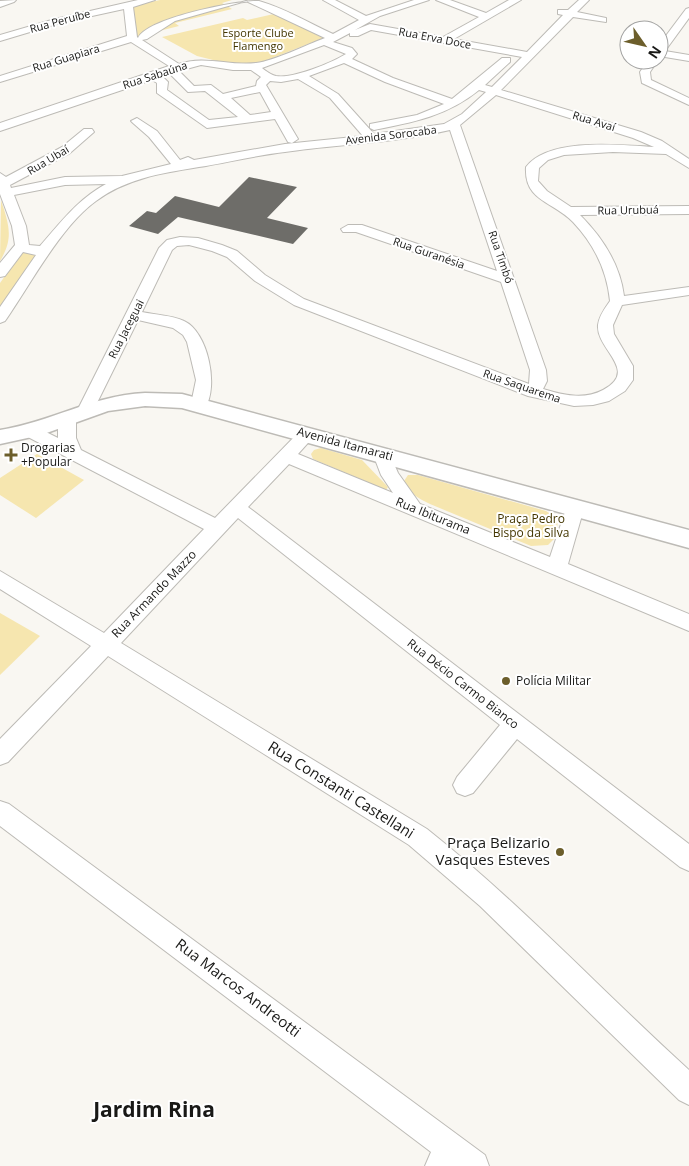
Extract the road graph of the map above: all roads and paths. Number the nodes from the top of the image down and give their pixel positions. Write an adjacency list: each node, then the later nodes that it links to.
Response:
1 (11, 0): 11 (street)
2 (150, 0): 12 (street, Rua Peruíbe)
3 (242, 0): 22 (street)
4 (250, 0): 20 (street)
5 (328, 0): 16 (street)
6 (424, 0): 16 (street, Rua Sabaúna)
7 (442, 0): 15 (street)
8 (516, 0): 15 (street)
9 (572, 0): 14 (street, Avenida Sorocaba)
10 (584, 0): 14 (street, Avenida Sorocaba)
11 (0, 4)
12 (128, 5): 21 (street, Rua Peruíbe); 22 (street)
13 (689, 11): 18 (street)
14 (564, 13): 17 (street); 25 (street, Avenida Sorocaba); 27 (street, Avenida Sorocaba)
15 (487, 16): 23 (street)
16 (364, 19): 20 (street, Rua Sabaúna)
17 (603, 20)
18 (685, 22): 24 (street)
19 (174, 31): 22 (street)
20 (333, 37): 23 (street, Rua Erva Doce); 29 (street); 30 (street, Rua Sabaúna)
21 (0, 38)
22 (136, 38): 31 (street); 36 (street, Rua Guapiara)
23 (446, 39): 25 (street, Rua Erva Doce)
24 (669, 40)
25 (514, 53): 27 (street, Rua Erva Doce); 37 (street, Avenida Sorocaba)
26 (669, 54): 28 (street)
27 (529, 55): 39 (street, Avenida Sorocaba)
28 (689, 58)
29 (344, 59): 34 (street); 42 (street)
30 (254, 67): 31 (street, Rua Sabaúna); 35 (street)
31 (174, 68): 33 (street, Rua Sabaúna); 40 (street)
32 (646, 70): 41 (street)
33 (152, 74): 44 (street); 47 (street, Rua Sabaúna)
34 (299, 75): 35 (street); 48 (street)
35 (270, 77): 38 (street)
36 (0, 79)
37 (476, 87): 39 (street, Rua Avaí); 42 (street, Avenida Sorocaba)
38 (262, 88): 40 (street); 43 (street)
39 (494, 91): 46 (street, Avenida Sorocaba); 52 (street, Rua Avaí)
40 (224, 97): 44 (street)
41 (687, 100)
42 (453, 103): 48 (street, Avenida Sorocaba)
43 (277, 115): 44 (street); 51 (street)
44 (249, 120)
45 (137, 121): 54 (street)
46 (454, 124): 50 (street, Avenida Sorocaba); 65 (street, Rua Timbó)
47 (0, 127)
48 (361, 128): 50 (street); 51 (street, Avenida Sorocaba)
49 (88, 132): 56 (street, Rua Ubaí)
50 (371, 138): 54 (street, Avenida Sorocaba)
51 (292, 139): 54 (street, Avenida Sorocaba)
52 (670, 151): 53 (street, Rua Avaí); 58 (street)
53 (689, 164)
54 (178, 165): 55 (street, Avenida Sorocaba)
55 (123, 180): 56 (street); 61 (street, Avenida Sorocaba)
56 (4, 184): 59 (street)
57 (689, 210): 58 (street, Rua Urubuá)
58 (568, 211): 67 (street)
59 (19, 226): 61 (street); 62 (street)
60 (348, 229): 65 (street, Rua Guranésia)
61 (42, 239): 62 (street); 69 (street, Avenida Sorocaba)
62 (22, 245): 64 (street)
63 (166, 248): 68 (street, Rua Jaceguai); 70 (street, Rua Saquarema)
64 (0, 273)
65 (509, 280): 70 (street, Rua Timbó)
66 (689, 291): 67 (street)
67 (618, 301): 70 (street, Rua Saquarema)
68 (133, 315): 71 (street); 72 (street, Rua Jaceguai)
69 (0, 318)
70 (534, 392)
71 (200, 404): 72 (main road, Avenida Itamarati); 74 (main road, Avenida Itamarati)
72 (76, 415): 73 (main road, Avenida Itamarati); 76 (street)
73 (32, 432): 75 (main road, Avenida Itamarati); 76 (street)
74 (307, 434): 77 (main road, Avenida Itamarati); 78 (street, Rua Armando Mazzo)
75 (0, 437)
76 (74, 453): 82 (street)
77 (382, 454): 80 (street); 81 (main road, Avenida Itamarati)
78 (286, 456): 79 (street, Rua Armando Mazzo); 80 (street, Rua Ibiturama)
79 (237, 508): 82 (street, Rua Armando Mazzo); 88 (street, Rua Décio Carmo Bianco)
80 (414, 508): 84 (street, Rua Ibiturama)
81 (575, 508): 83 (main road, Avenida Itamarati); 84 (street)
82 (218, 528): 87 (street, Rua Armando Mazzo)
83 (689, 539)
84 (557, 567): 86 (street, Rua Ibiturama)
85 (0, 579): 87 (street, Rua Constanti Castellani)
86 (689, 623)
87 (106, 644): 89 (street, Rua Armando Mazzo); 93 (street, Rua Constanti Castellani)
88 (515, 724): 90 (street); 92 (street, Rua Décio Carmo Bianco)
89 (0, 755)
90 (465, 785)
91 (0, 812): 94 (street, Rua Marcos Andreotti)
92 (689, 859)
93 (689, 1090)
94 (444, 1157): 95 (street, Rua Marcos Andreotti)
95 (474, 1166)

